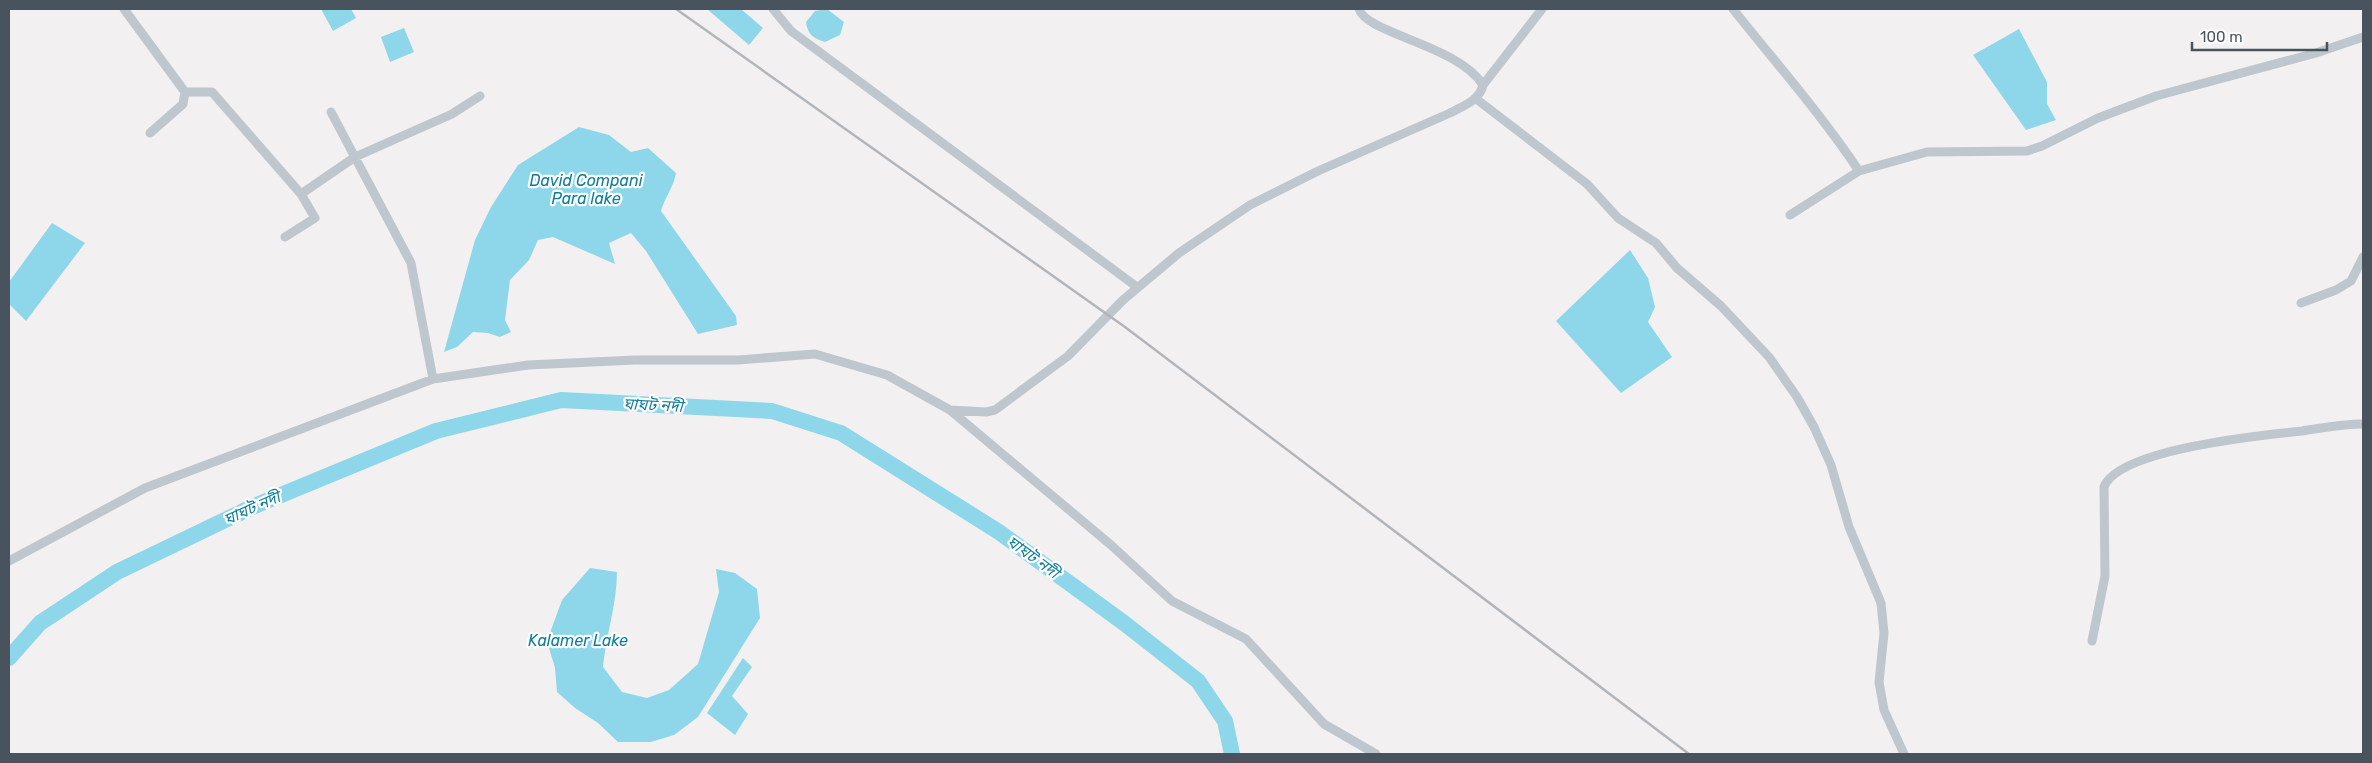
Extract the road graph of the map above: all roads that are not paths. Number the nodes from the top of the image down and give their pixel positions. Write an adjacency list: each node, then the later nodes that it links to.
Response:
1 (124, 9): 8 (street)
2 (773, 9): 19 (street)
3 (1359, 9): 7 (street)
4 (1542, 9): 7 (street)
5 (1733, 9): 14 (street)
6 (2363, 37): 14 (street)
7 (1483, 85): 10 (street)
8 (185, 92): 12 (street); 15 (street)
9 (480, 96): 13 (street)
10 (1475, 98): 19 (street); 27 (street)
11 (331, 112): 13 (street)
12 (150, 133)
13 (355, 157): 15 (street); 21 (street)
14 (1859, 171): 16 (street)
15 (301, 194): 17 (street)
16 (1790, 216)
17 (285, 236)
18 (2363, 257): 20 (street)
19 (1137, 288): 22 (street)
20 (2301, 303)
21 (432, 379): 22 (street); 24 (street)
22 (950, 410): 26 (street)
23 (2363, 424): 25 (street)
24 (9, 561)
25 (2092, 641)
26 (1376, 754)
27 (1904, 754)

